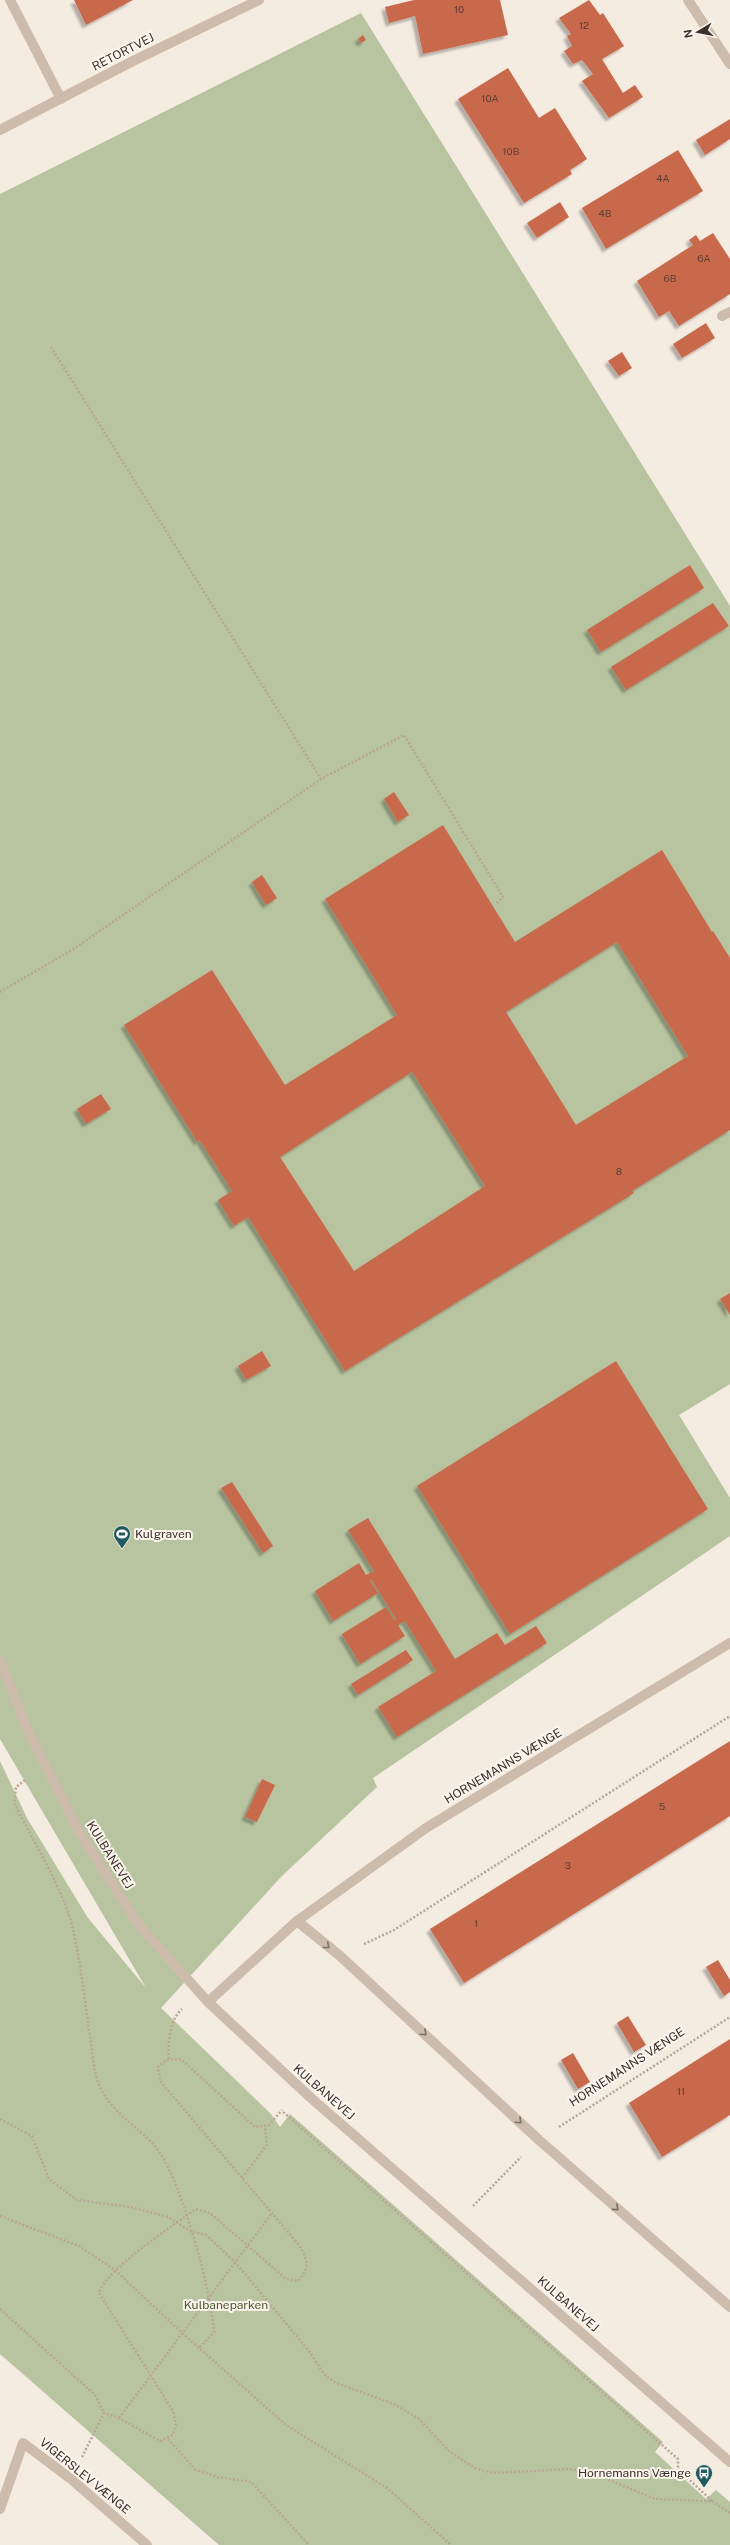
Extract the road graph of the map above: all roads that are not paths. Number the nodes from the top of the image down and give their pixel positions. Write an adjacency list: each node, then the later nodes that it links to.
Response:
1 (10, 0): 5 (street)
2 (259, 0): 5 (street, RETORTVEJ)
3 (688, 0): 4 (street)
4 (730, 64)
5 (61, 99): 6 (street, RETORTVEJ)
6 (0, 130)
7 (730, 1643): 9 (street, HORNEMANNS VÆNGE)
8 (0, 1660): 10 (street, KULBANEVEJ)
9 (297, 1921): 10 (street, HORNEMANNS VÆNGE); 11 (street, one-way to 11)
10 (208, 2002): 12 (street, KULBANEVEJ)
11 (730, 2307)
12 (730, 2462)
13 (0, 2509): 14 (street, VIGERSLEV VÆNGE)
14 (147, 2545)

